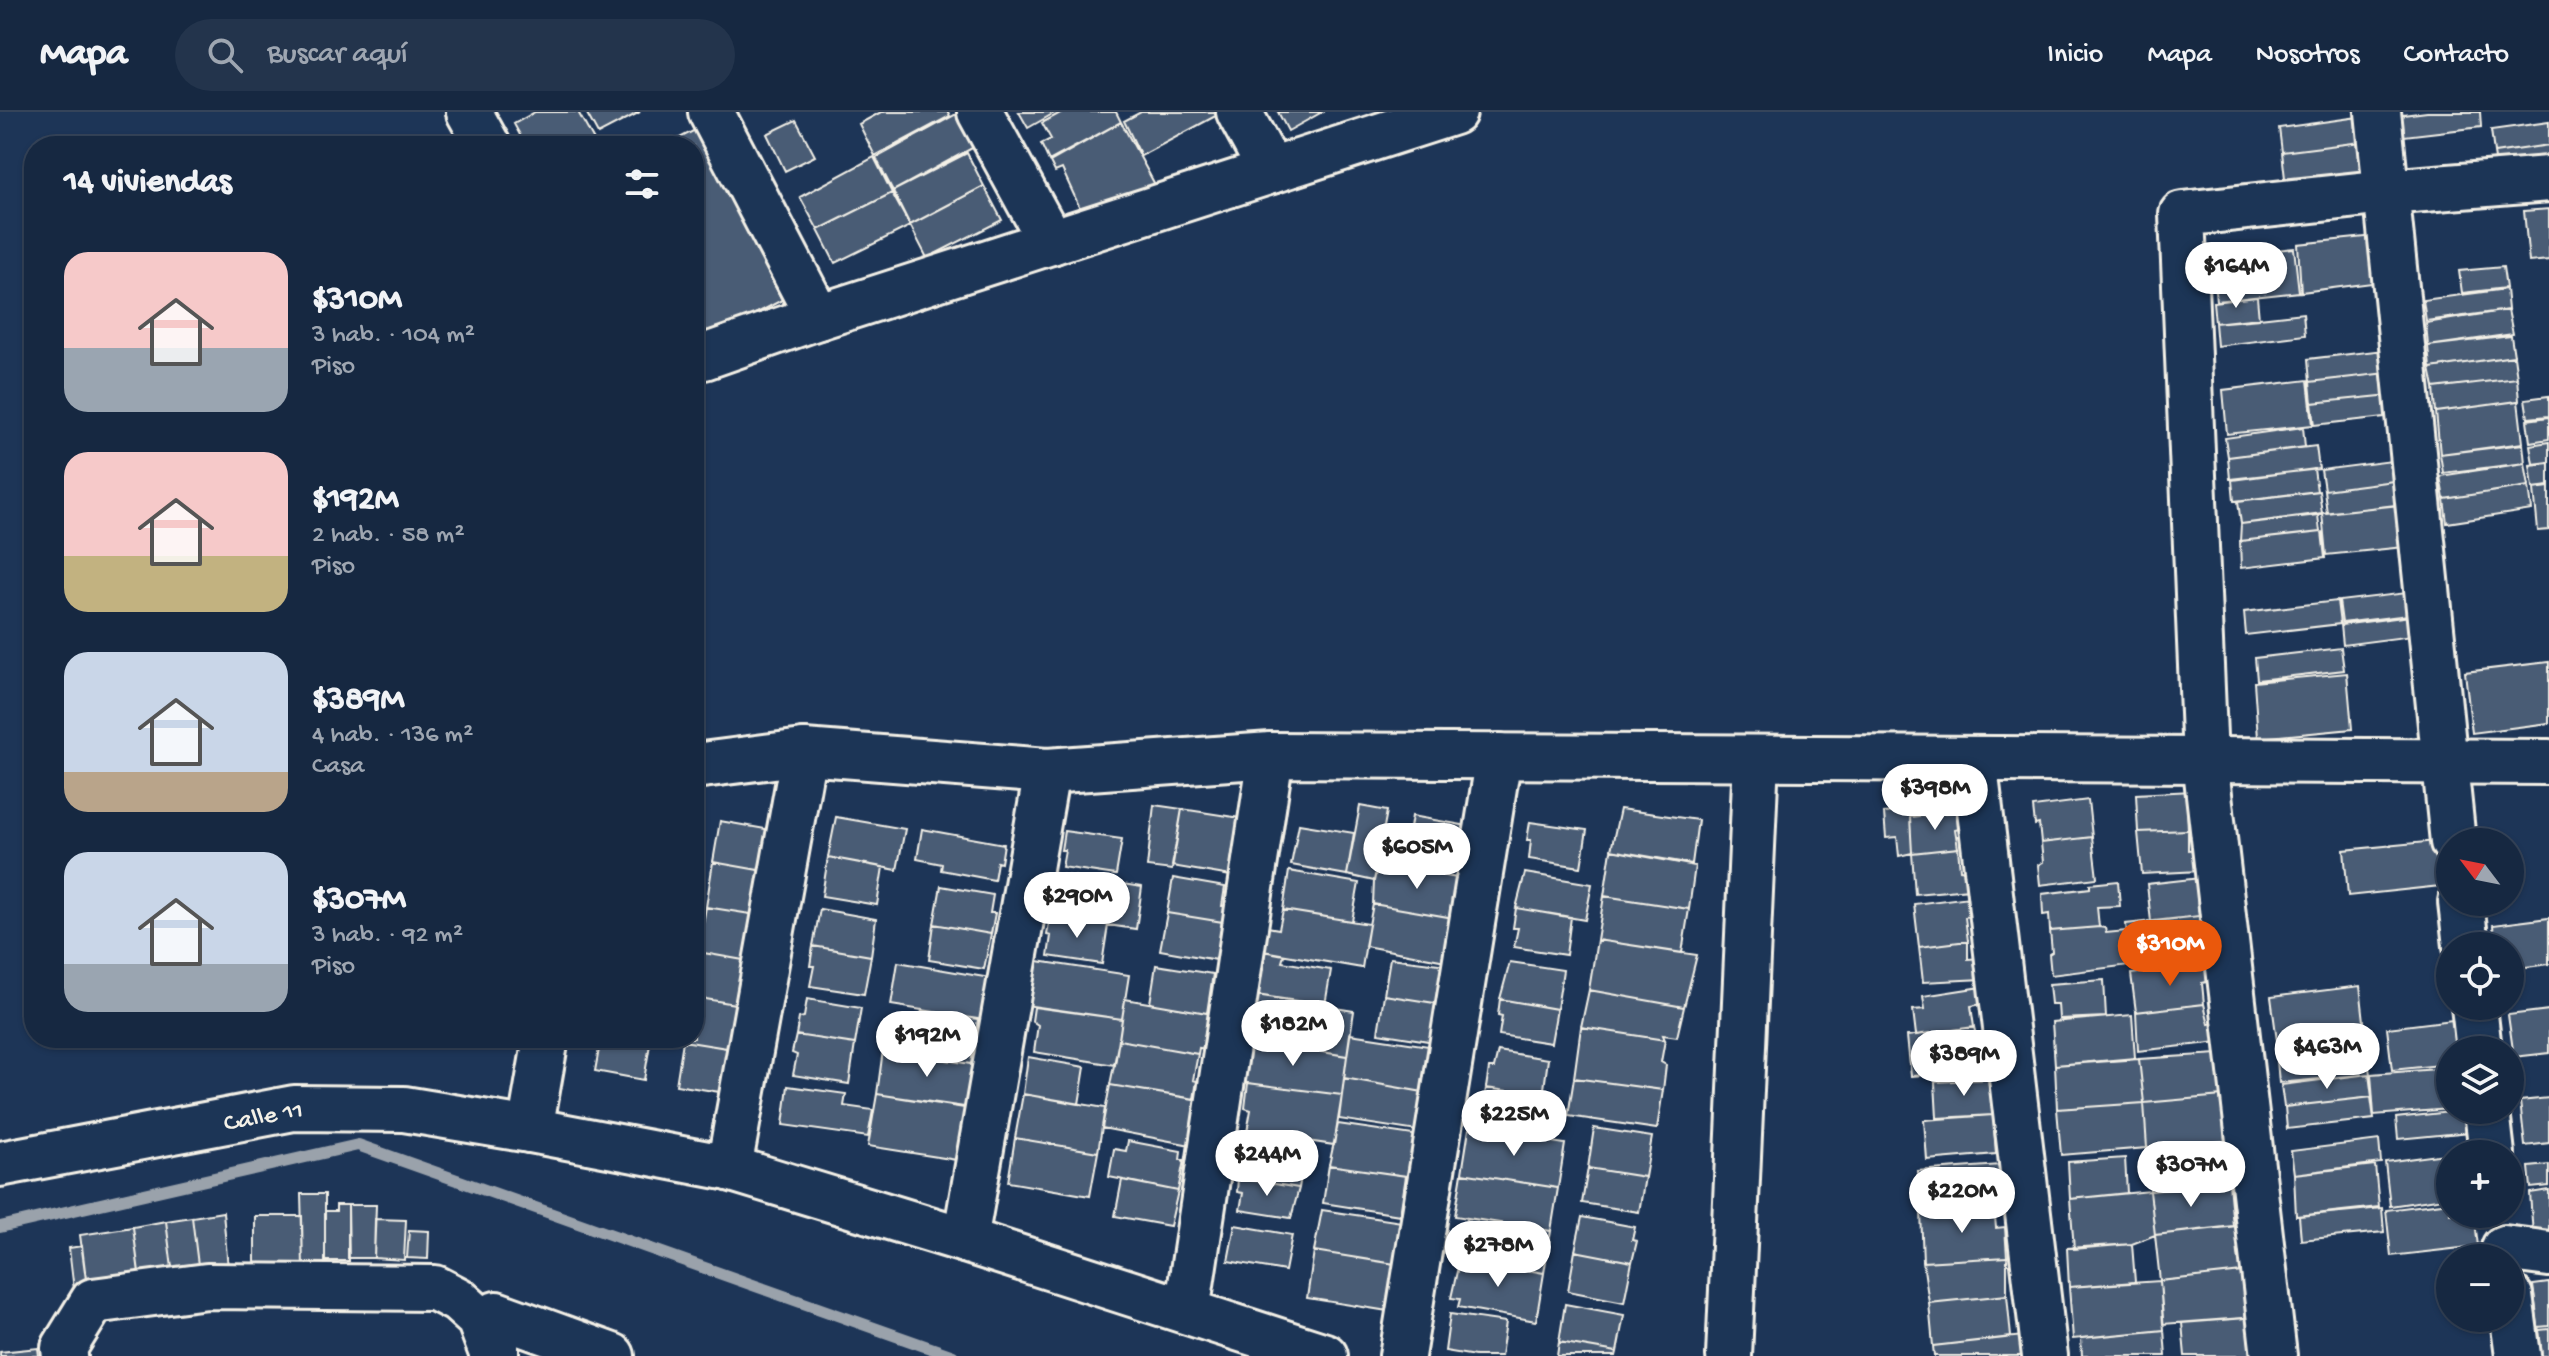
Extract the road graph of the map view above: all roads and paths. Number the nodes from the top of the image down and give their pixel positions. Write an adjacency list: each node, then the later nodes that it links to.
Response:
1 (469, 112): 7 (street)
2 (711, 112): 12 (street)
3 (980, 112): 11 (street)
4 (1239, 112): 8 (street)
5 (1454, 112): 8 (street)
6 (2378, 112): 10 (street)
7 (482, 136)
8 (1271, 171): 11 (street)
9 (2549, 179): 10 (street)
10 (2386, 192): 19 (street); 20 (street)
11 (1051, 242): 12 (street)
12 (818, 317): 13 (street)
13 (704, 357)
14 (804, 752): 22 (street); 23 (street); 28 (street)
15 (1271, 755): 16 (street); 23 (street); 32 (street)
16 (1499, 756): 17 (street); 38 (street)
17 (1756, 758): 18 (street); 39 (street)
18 (1974, 759): 19 (street); 40 (street)
19 (2205, 760): 20 (street); 41 (street)
20 (2443, 762): 21 (street); 24 (street)
21 (2549, 762)
22 (704, 765)
23 (1047, 771): 29 (street)
24 (2451, 828)
25 (544, 1048): 26 (street)
26 (530, 1130): 27 (street, Calle 11); 28 (street, Calle 11)
27 (0, 1164)
28 (729, 1168): 29 (street, Calle 11)
29 (965, 1240): 32 (street, Calle 11)
30 (2503, 1240): 31 (street)
31 (2549, 1254)
32 (1187, 1311): 37 (street, Calle 11)
33 (2515, 1332): 42 (street)
34 (495, 1342): 35 (street); 36 (street)
35 (65, 1356)
36 (612, 1356)
37 (1325, 1356)
38 (1402, 1356)
39 (1729, 1356)
40 (2045, 1356)
41 (2274, 1356)
42 (2518, 1356)

